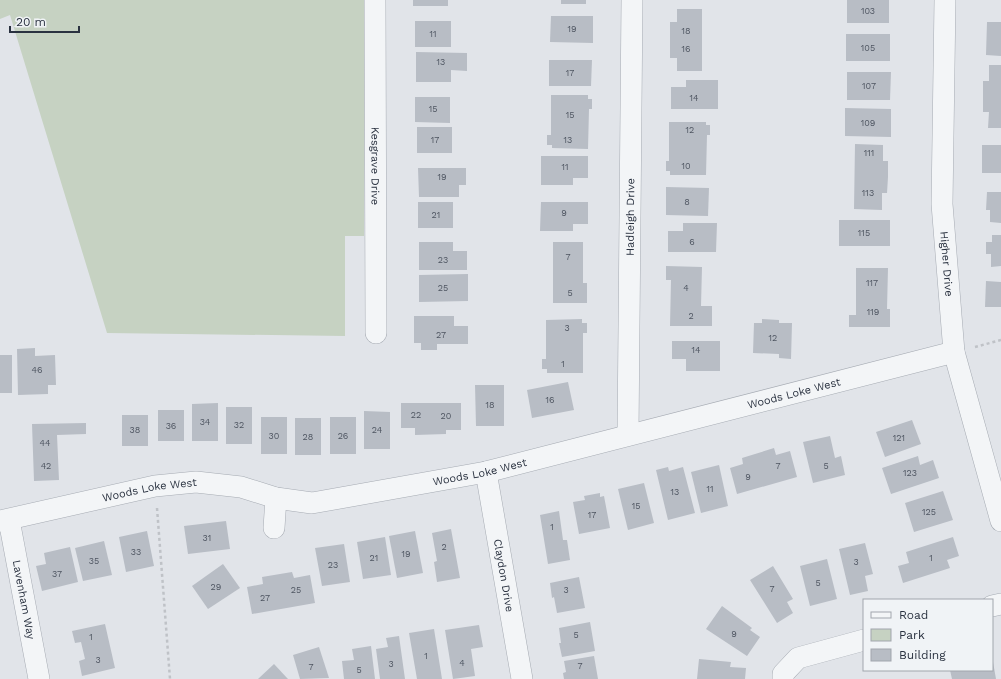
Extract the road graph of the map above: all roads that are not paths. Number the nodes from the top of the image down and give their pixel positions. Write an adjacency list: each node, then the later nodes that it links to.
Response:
1 (375, 0): 4 (street, Kesgrave Drive)
2 (632, 0): 6 (street, Hadleigh Drive)
3 (945, 0): 5 (street, Higher Drive)
4 (376, 333)
5 (954, 352): 6 (street, Woods Loke West); 10 (street, Higher Drive)
6 (628, 435): 7 (street, Woods Loke West)
7 (486, 472): 8 (street, Woods Loke West); 14 (street, Claydon Drive)
8 (276, 498): 9 (street, Woods Loke West); 11 (street)
9 (4, 520): 13 (street, Lavenham Way)
10 (1001, 521)
11 (274, 528)
12 (863, 640): 15 (street)
13 (39, 679)
14 (522, 679)
15 (783, 679)

